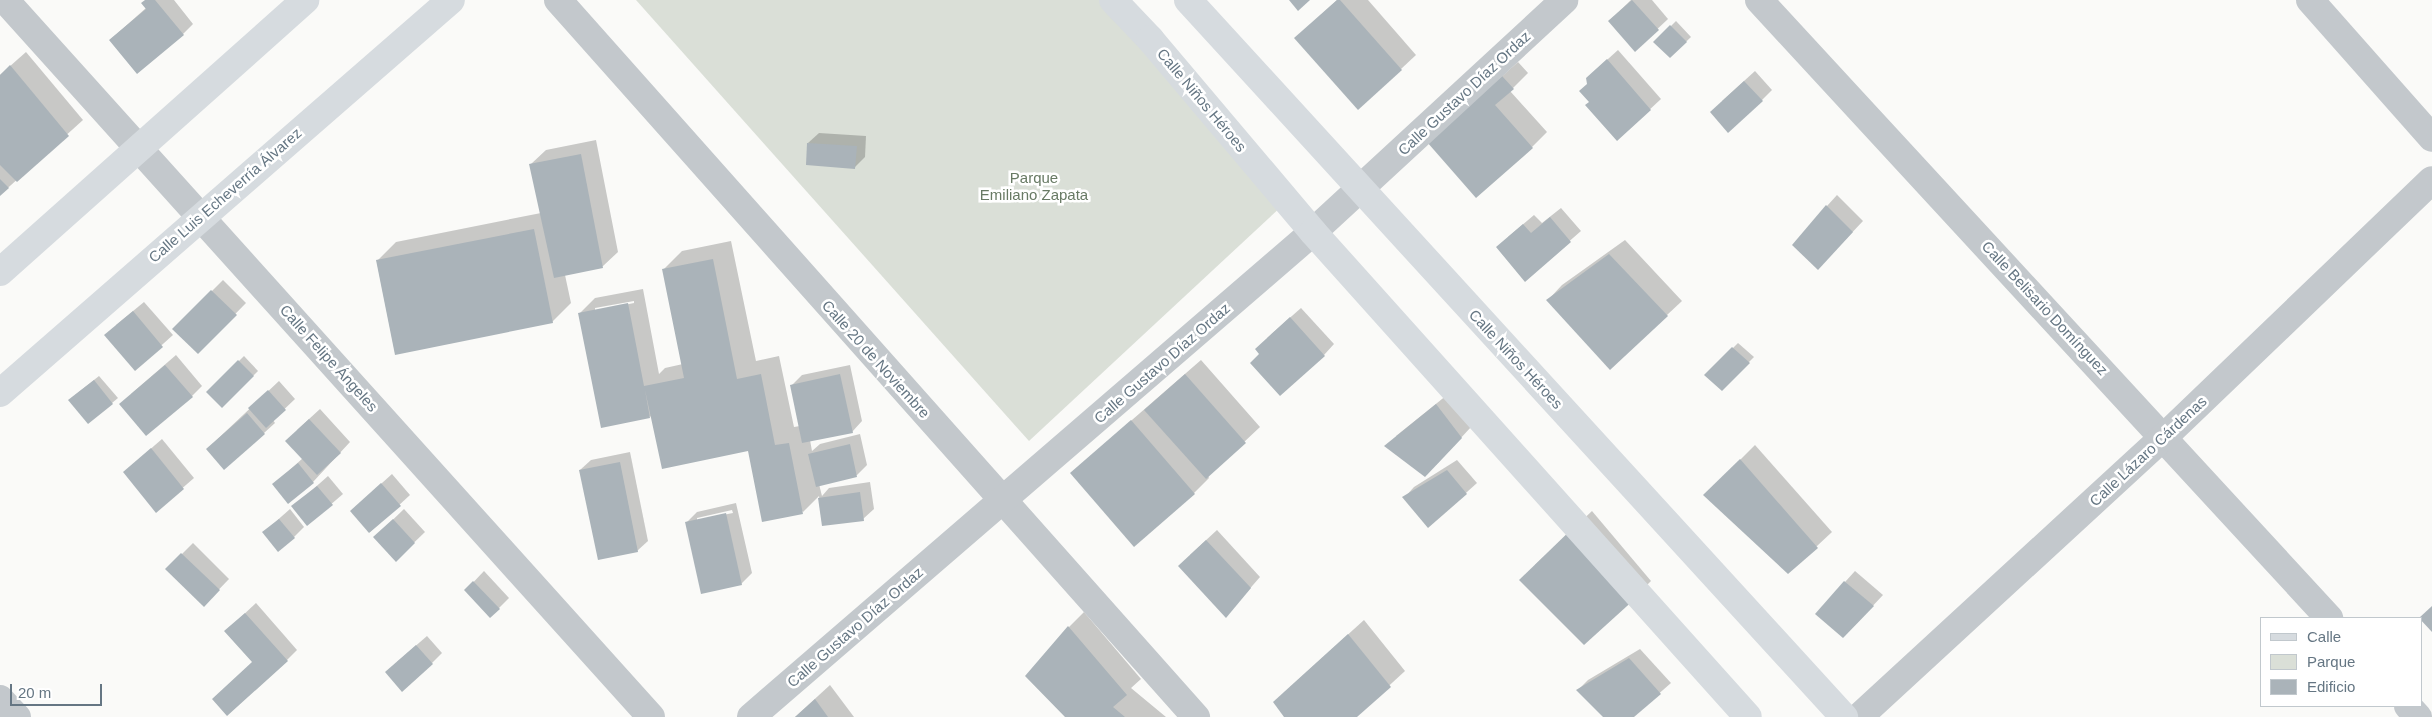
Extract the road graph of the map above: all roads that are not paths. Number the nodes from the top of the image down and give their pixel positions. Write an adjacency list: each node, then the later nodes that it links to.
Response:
1 (5, 0): 11 (street, Calle Felipe Ángeles)
2 (305, 0): 11 (street)
3 (451, 0): 14 (street, Calle Luis Echeverría Álvarez)
4 (558, 0): 19 (street, Calle 20 de Noviembre)
5 (1113, 0): 15 (street, Calle Niños Héroes)
6 (1188, 0): 13 (street, Calle Niños Héroes)
7 (1564, 0): 13 (street, Calle Gustavo Díaz Ordaz)
8 (1759, 0): 18 (street, Calle Belisario Domínguez)
9 (2310, 0): 10 (street)
10 (2432, 138)
11 (139, 147): 14 (street, Calle Felipe Ángeles); 16 (street)
12 (2432, 180): 18 (street, Calle Lázaro Cárdenas)
13 (1360, 190): 15 (street, Calle Gustavo Díaz Ordaz); 28 (street, Calle Niños Héroes)
14 (201, 215): 17 (street, Calle Luis Echeverría Álvarez); 24 (street, Calle Felipe Ángeles)
15 (1314, 232): 19 (street, Calle Gustavo Díaz Ordaz); 27 (street, Calle Niños Héroes)
16 (0, 272)
17 (0, 393)
18 (2164, 437): 20 (street, Calle Belisario Domínguez); 29 (street, Calle Lázaro Cárdenas)
19 (1002, 500): 25 (street, Calle Gustavo Díaz Ordaz); 26 (street, Calle 20 de Noviembre)
20 (2328, 617)
21 (0, 699): 23 (street)
22 (2409, 707): 30 (street)
23 (17, 717)
24 (651, 717)
25 (752, 717)
26 (1196, 717)
27 (1748, 717)
28 (1844, 717)
29 (1859, 717)
30 (2418, 717)

